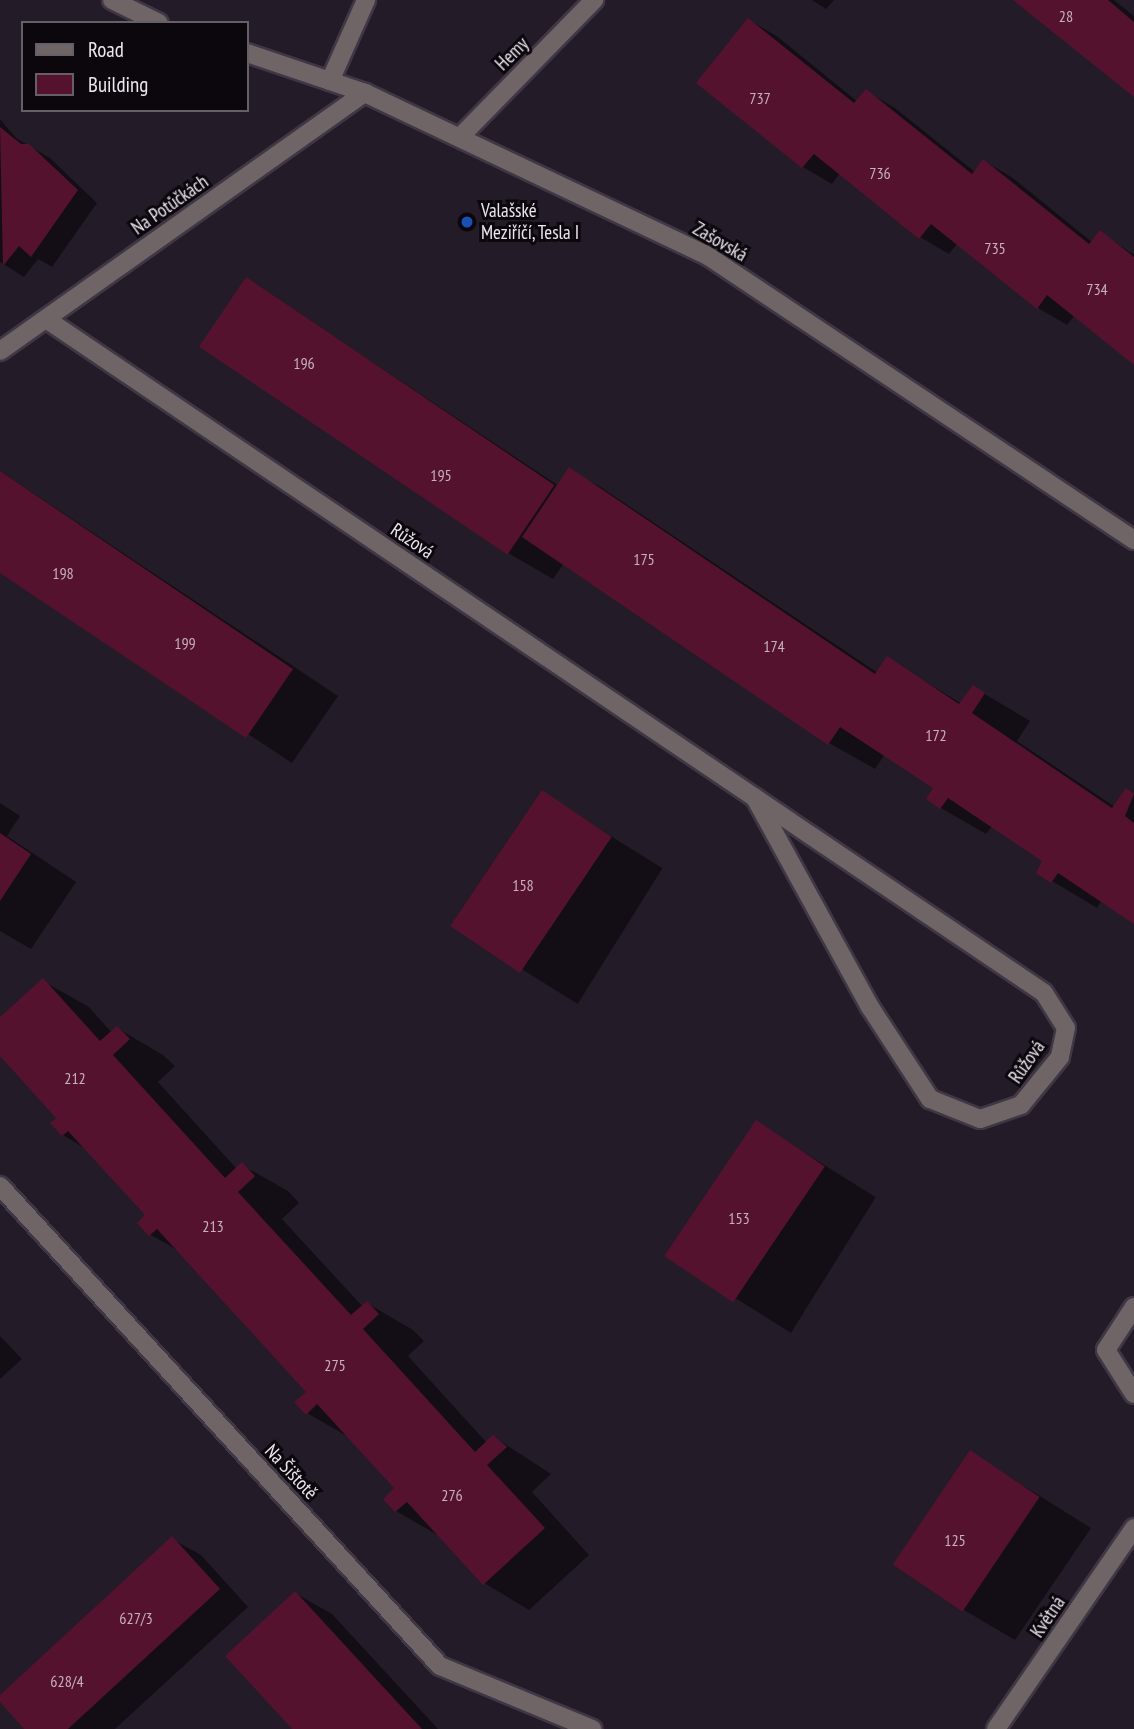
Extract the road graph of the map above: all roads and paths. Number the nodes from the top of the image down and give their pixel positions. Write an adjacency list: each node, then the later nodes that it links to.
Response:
1 (112, 0): 4 (street)
2 (366, 0): 6 (street)
3 (594, 0): 8 (street, Hemy)
4 (155, 21)
5 (248, 53): 6 (street, Zašovská)
6 (330, 81): 7 (street, Zašovská)
7 (365, 93): 8 (street, Zašovská); 9 (street, Na Potůčkách)
8 (460, 136): 11 (street, Zašovská)
9 (46, 319): 10 (street, Na Potůčkách); 12 (street, Růžová)
10 (0, 352)
11 (1134, 540)
12 (755, 798): 12 (street, Růžová)
13 (0, 1186): 17 (street, Na Šištotě)
14 (1134, 1307): 15 (street)
15 (1134, 1394)
16 (1134, 1528): 18 (street, Květná)
17 (592, 1729)
18 (996, 1729)

